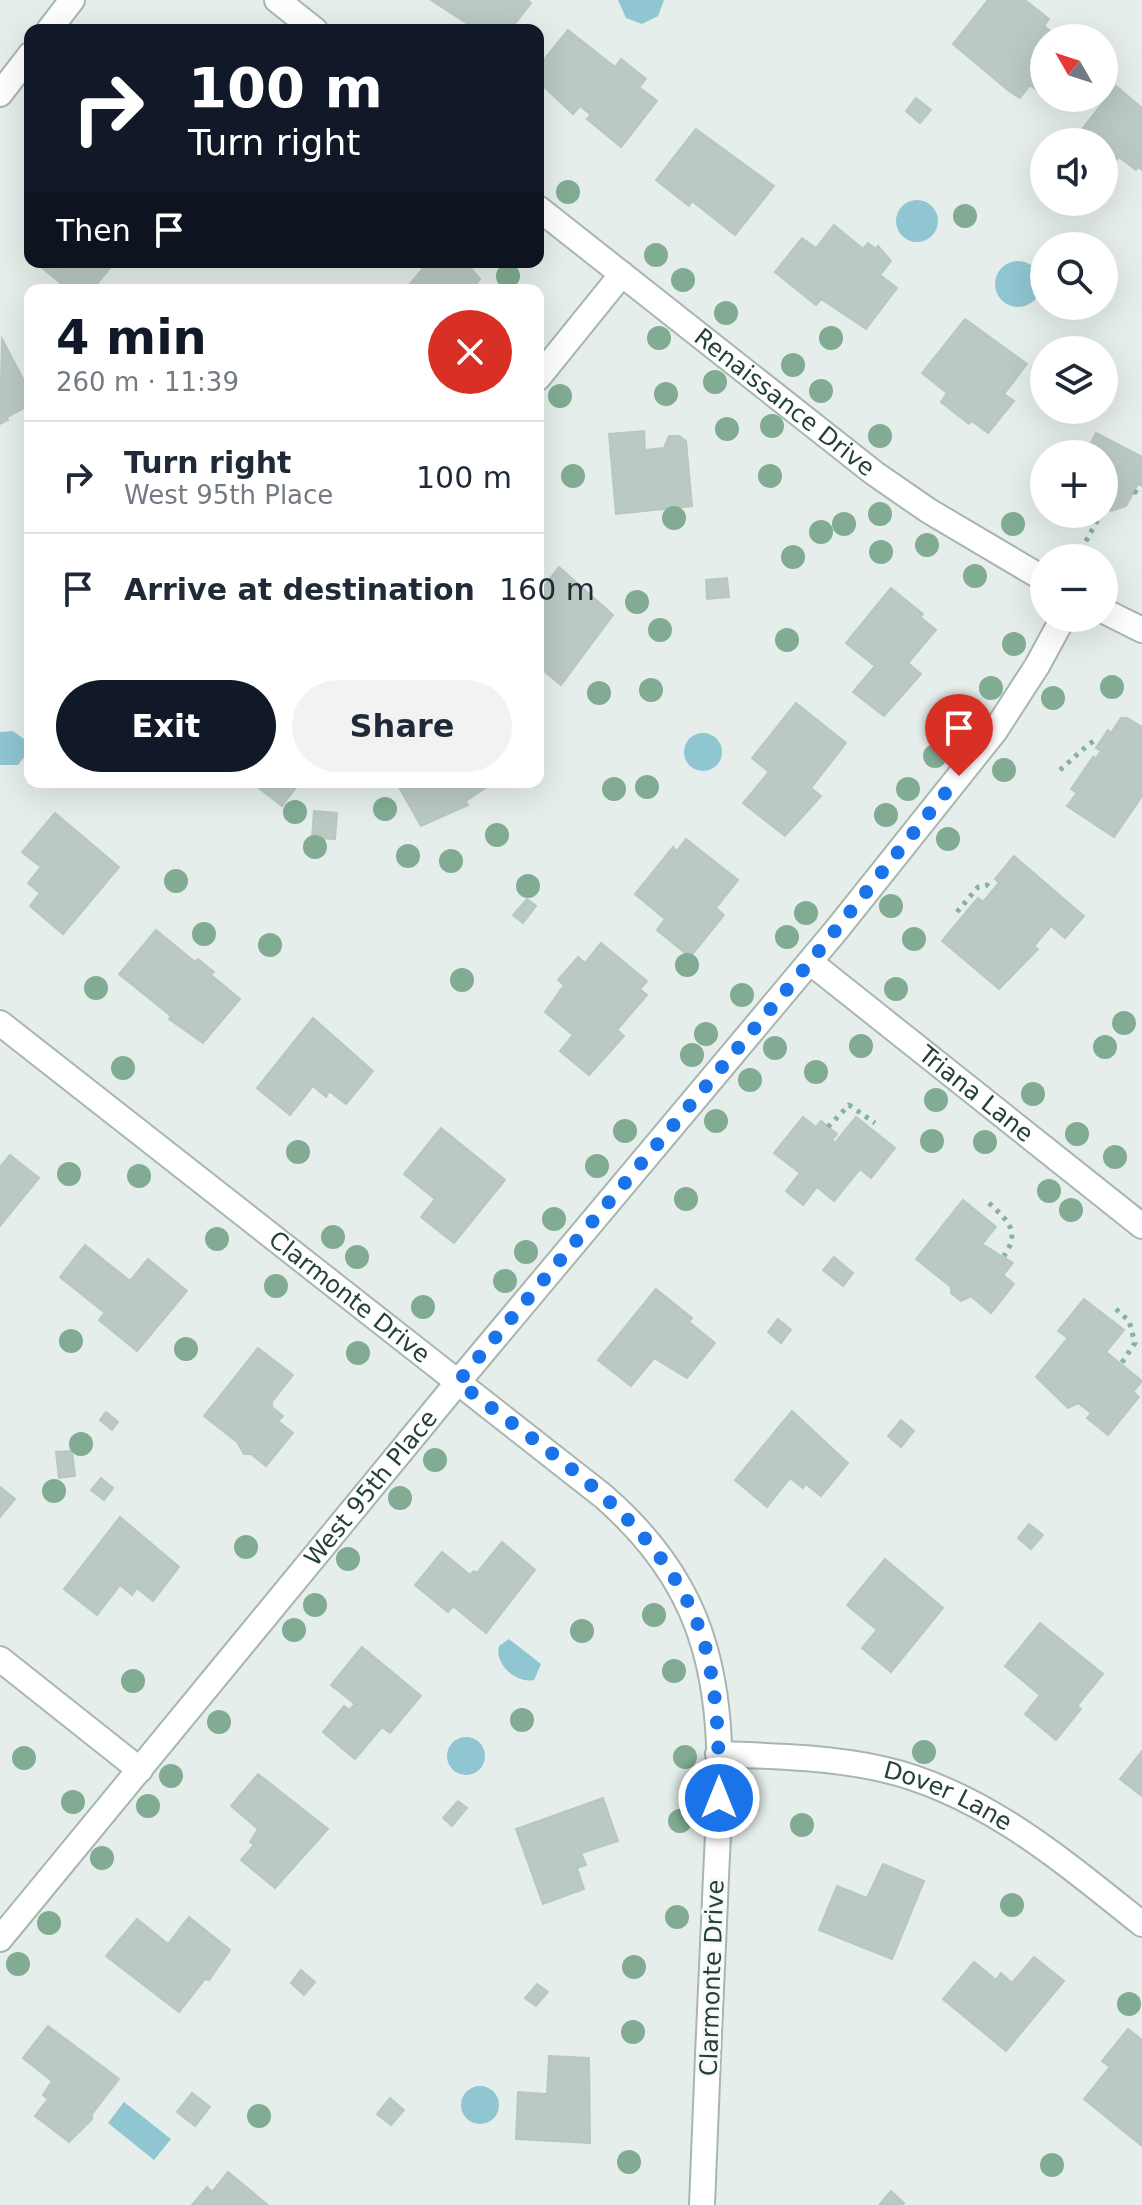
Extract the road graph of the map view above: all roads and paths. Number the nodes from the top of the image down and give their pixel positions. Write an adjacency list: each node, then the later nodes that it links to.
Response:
1 (72, 0): 3 (street)
2 (277, 0): 4 (street)
3 (54, 24)
4 (307, 24)
5 (24, 63): 6 (street)
6 (0, 94)
7 (544, 213): 8 (street, Renaissance Drive)
8 (622, 274): 9 (street); 12 (street, Renaissance Drive)
9 (544, 371)
10 (1134, 491): 11 (path)
11 (1142, 496)
12 (1030, 571)
13 (1118, 618): 14 (street)
14 (1142, 630)
15 (1055, 632): 20 (street, West 95th Place)
16 (1099, 743): 17 (path)
17 (1060, 770)
18 (993, 890): 19 (path)
19 (957, 912)
20 (810, 962): 25 (street, Triana Lane); 29 (street, West 95th Place)
21 (0, 1023): 29 (street, Clarmonte Drive)
22 (875, 1123): 23 (path)
23 (828, 1127)
24 (989, 1203): 26 (path)
25 (1142, 1226)
26 (1004, 1256)
27 (1116, 1309): 28 (path)
28 (1121, 1364)
29 (458, 1382): 31 (street, Clarmonte Drive); 32 (street, West 95th Place)
30 (0, 1659): 32 (street)
31 (718, 1754): 33 (street, Dover Lane); 35 (street, Clarmonte Drive)
32 (140, 1770): 34 (street, West 95th Place)
33 (1142, 1924)
34 (0, 1939)
35 (702, 2205)

